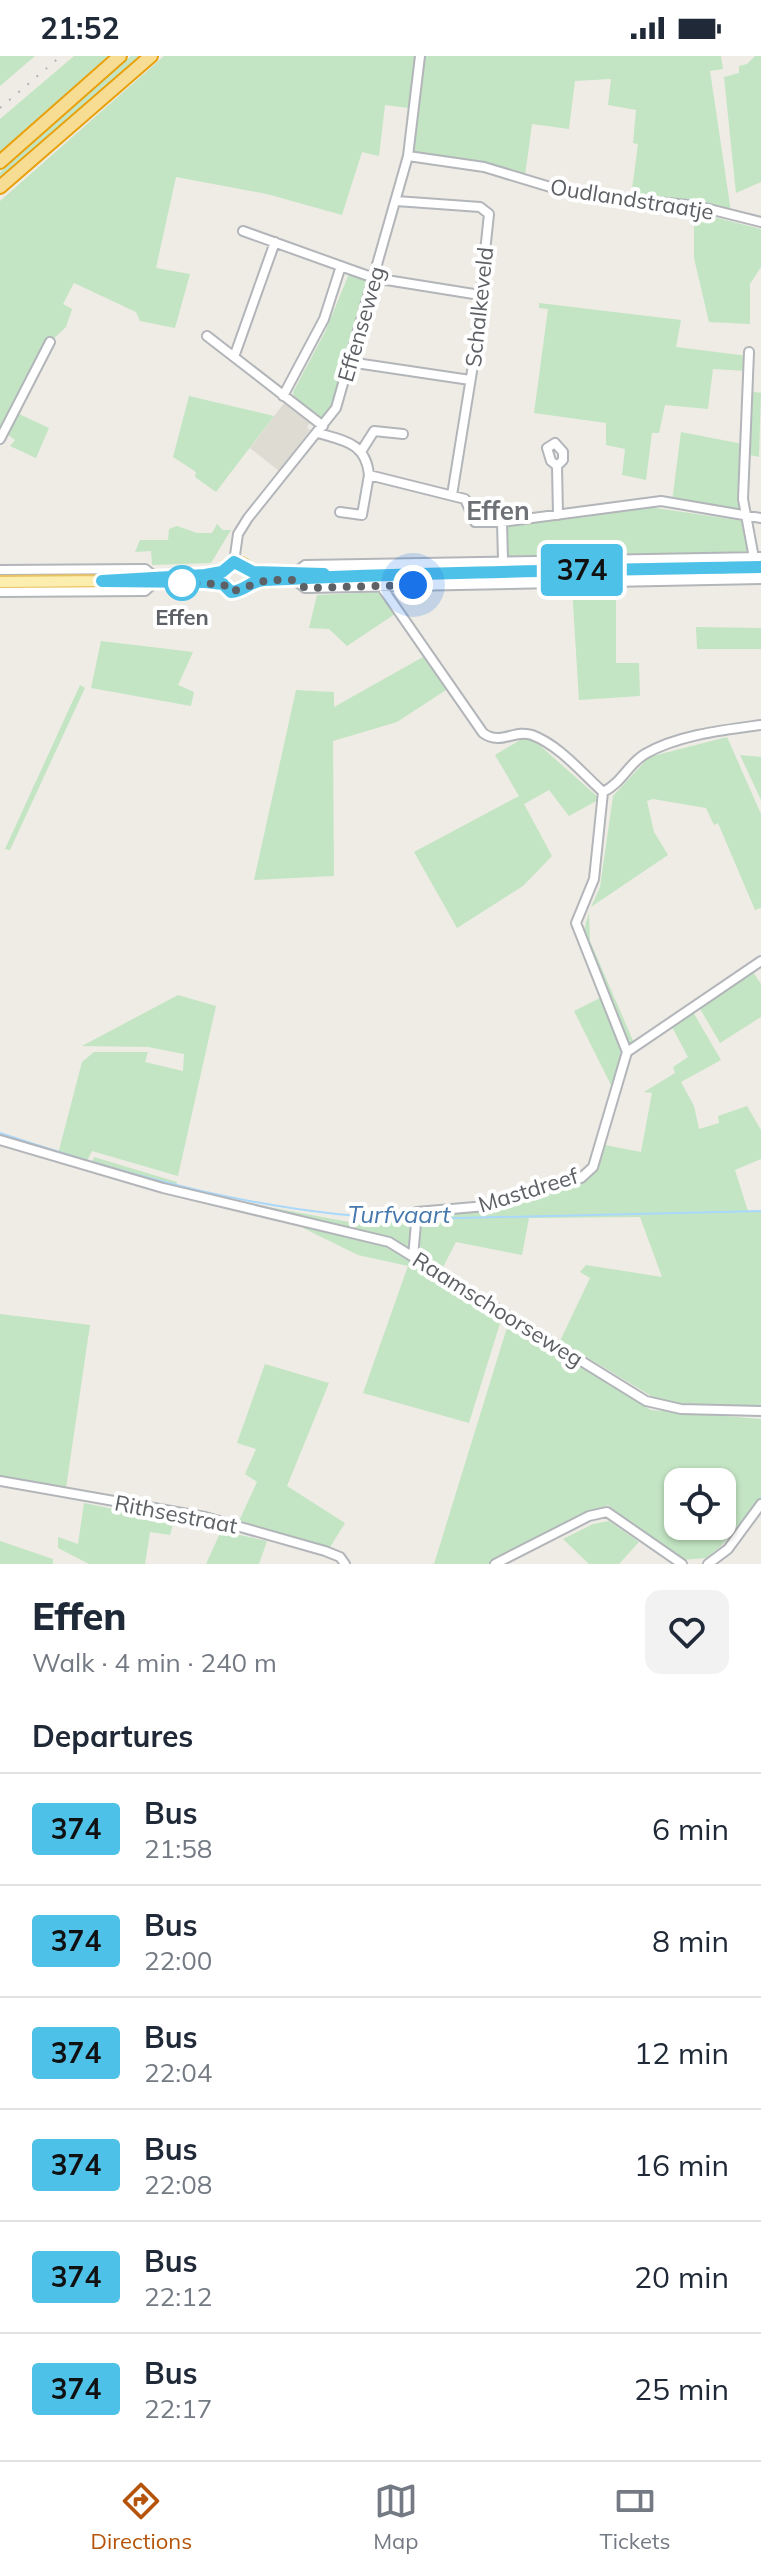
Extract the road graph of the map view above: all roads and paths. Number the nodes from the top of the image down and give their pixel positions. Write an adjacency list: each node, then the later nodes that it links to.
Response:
1 (120, 56): 5 (highway)
2 (151, 56): 6 (highway)
3 (420, 56): 4 (street, Effenseweg)
4 (408, 156): 7 (street, Effenseweg); 8 (street, Oudlandstraatje)
5 (0, 162)
6 (0, 187)
7 (396, 201): 12 (street, Effenseweg); 13 (street, Schalkeveld)
8 (761, 222)
9 (243, 231): 10 (street)
10 (275, 242): 11 (street); 17 (street)
11 (341, 266): 12 (street); 20 (street)
12 (374, 278): 13 (street); 18 (street, Effenseweg)
13 (480, 295): 19 (street, Schalkeveld)
14 (207, 336): 17 (street)
15 (50, 342): 23 (street)
16 (749, 352): 30 (street)
17 (234, 357): 20 (street)
18 (349, 362): 19 (street); 21 (street, Effenseweg)
19 (470, 380): 27 (street, Schalkeveld)
20 (283, 396): 21 (street)
21 (321, 430): 24 (street); 35 (street, Effenseweg)
22 (403, 434): 24 (street)
23 (0, 439)
24 (362, 450): 26 (street)
25 (557, 466): 29 (street)
26 (369, 475): 27 (street); 28 (street)
27 (452, 495): 32 (street)
28 (340, 512)
29 (558, 515): 30 (street); 32 (street)
30 (747, 517): 31 (street); 34 (street)
31 (761, 518)
32 (502, 522): 33 (street)
33 (503, 560): 34 (street); 39 (street)
34 (759, 561): 39 (main road)
35 (234, 562): 37 (main road); 40 (main road)
36 (0, 570): 38 (street)
37 (249, 570): 39 (main road); 43 (main road)
38 (151, 576): 40 (main road); 42 (main road); 45 (street)
39 (295, 577): 43 (main road); 44 (street)
40 (222, 578): 43 (main road)
41 (761, 579): 44 (street)
42 (0, 582)
43 (249, 583)
44 (381, 586): 47 (street)
45 (0, 592)
46 (761, 725): 47 (street)
47 (603, 792): 49 (street)
48 (761, 961): 49 (street)
49 (627, 1052): 51 (street, Mastdreef)
50 (0, 1140): 51 (street, Raamschoorseweg)
51 (413, 1257): 52 (street, Raamschoorseweg)
52 (761, 1411)
53 (0, 1481): 55 (street, Rithsestraat)
54 (761, 1504): 58 (street)
55 (345, 1564)
56 (495, 1564): 57 (street)
57 (682, 1564)
58 (708, 1564)

